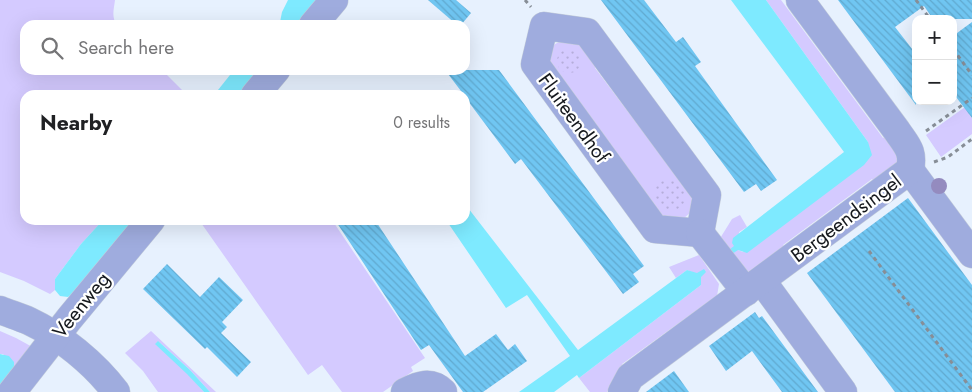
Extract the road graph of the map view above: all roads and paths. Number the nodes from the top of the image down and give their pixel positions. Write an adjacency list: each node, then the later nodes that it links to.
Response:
1 (334, 0): 5 (street)
2 (800, 0): 12 (street, Bergeendsingel)
3 (916, 0): 4 (path)
4 (927, 15)
5 (317, 20)
6 (957, 55): 8 (path)
7 (272, 75): 9 (street)
8 (972, 75)
9 (259, 90)
10 (972, 98): 12 (path)
11 (972, 139): 12 (path)
12 (910, 161): 16 (street); 17 (street, Bergeendsingel)
13 (147, 225): 19 (street, Veenweg)
14 (700, 234): 14 (street, Fluiteendhof); 17 (street)
15 (869, 251): 20 (path)
16 (972, 254)
17 (754, 286): 25 (street, Bergeendsingel); 26 (street)
18 (0, 310): 19 (street)
19 (56, 336): 21 (street, Veenweg); 22 (street)
20 (972, 390)
21 (12, 392)
22 (116, 392)
23 (405, 392): 24 (street)
24 (443, 392)
25 (622, 392)
26 (843, 392)

